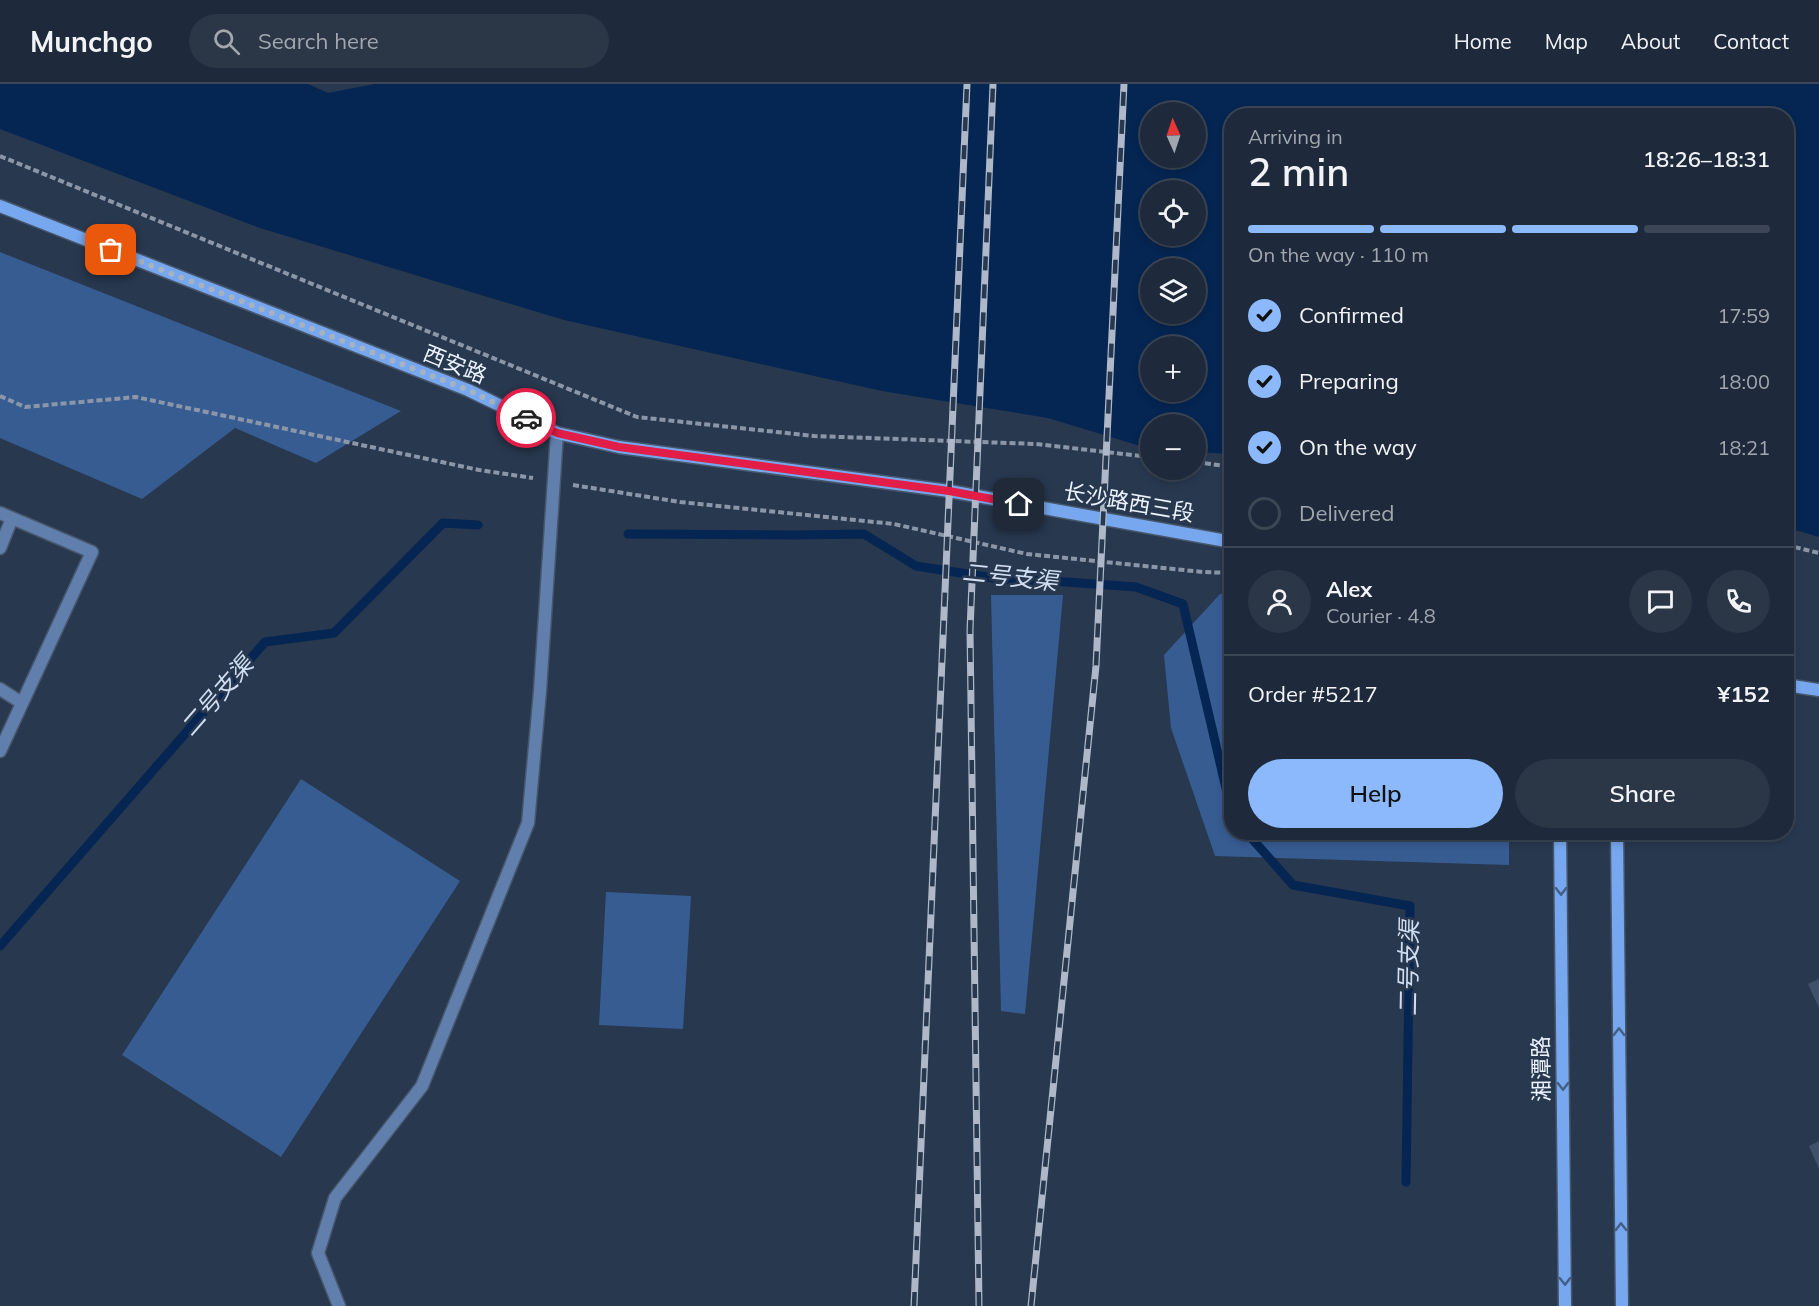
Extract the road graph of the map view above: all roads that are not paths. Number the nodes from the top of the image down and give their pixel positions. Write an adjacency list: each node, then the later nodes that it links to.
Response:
1 (0, 206): 2 (main road, 西安路)
2 (557, 433): 3 (main road, 西安路); 14 (lane)
3 (949, 491): 5 (main road, 长沙路西三段)
4 (6, 515): 6 (lane); 10 (lane)
5 (1224, 541)
6 (0, 548)
7 (1794, 686): 9 (main road)
8 (0, 689): 10 (lane)
9 (1819, 690)
10 (22, 703): 11 (lane)
11 (0, 751)
12 (1560, 840): 15 (main road, 湘潭路, one-way to 15)
13 (1617, 840): 16 (main road, one-way to 13)
14 (339, 1306)
15 (1565, 1306)
16 (1622, 1306)

